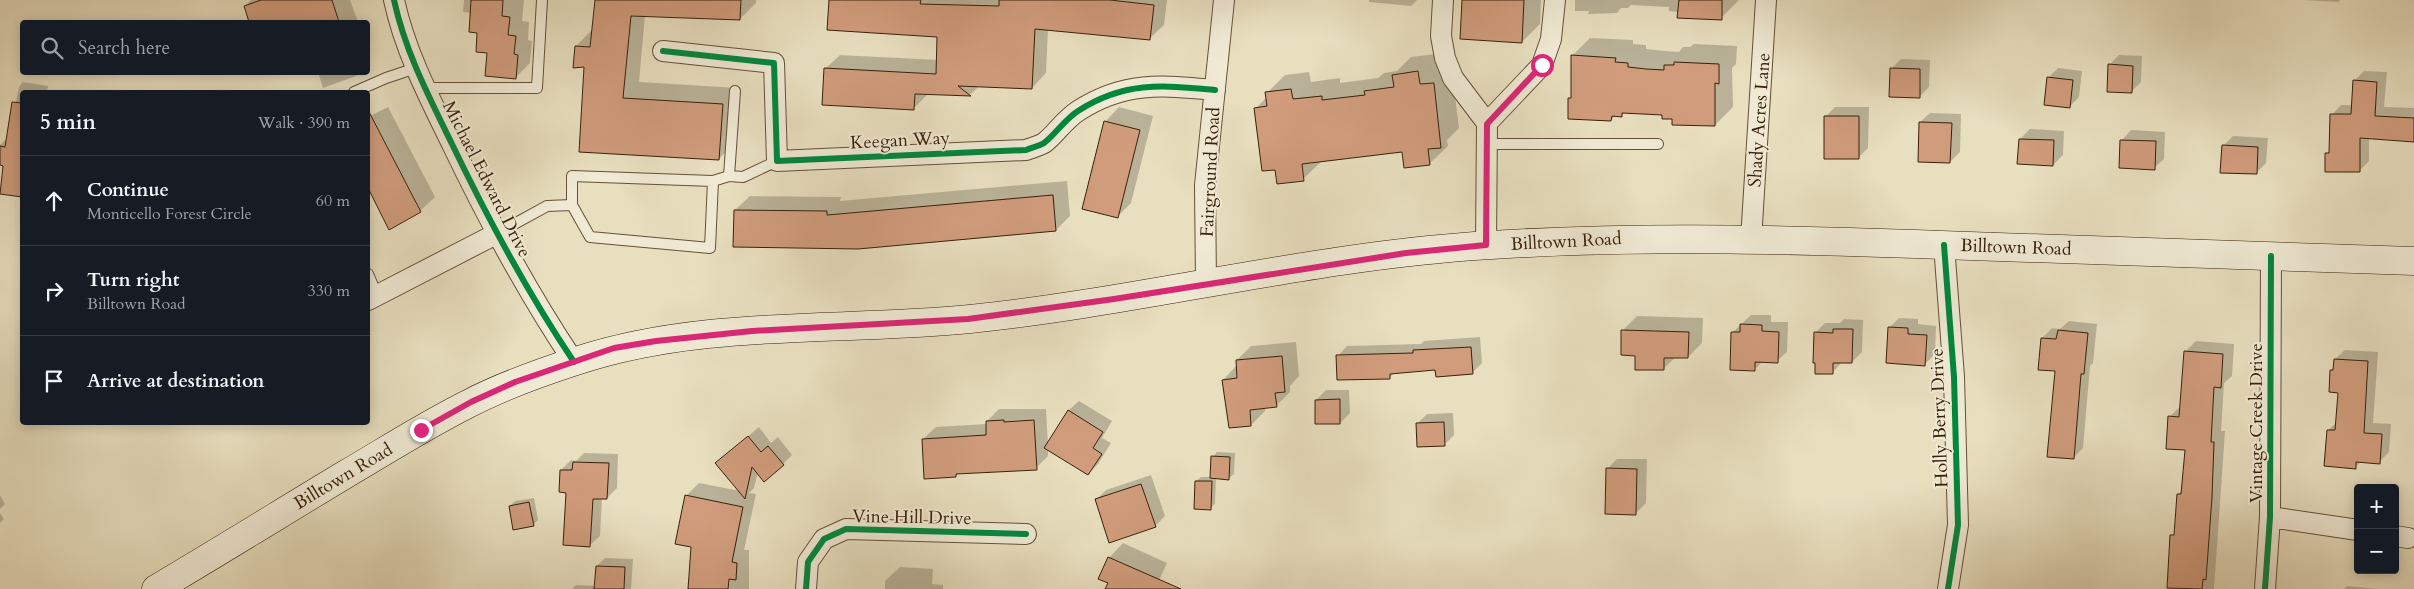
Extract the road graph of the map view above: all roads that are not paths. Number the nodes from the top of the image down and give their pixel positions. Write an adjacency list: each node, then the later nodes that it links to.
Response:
1 (394, 0): 8 (street, Michael Edward Drive)
2 (542, 0): 9 (lane)
3 (1224, 0): 11 (street, Fairground Road)
4 (1443, 0): 13 (street)
5 (1555, 0): 13 (street)
6 (1766, 0): 21 (street, Shady Acres Lane)
7 (663, 51): 16 (street)
8 (416, 68): 9 (street, Michael Edward Drive); 10 (lane)
9 (425, 88): 20 (street, Michael Edward Drive)
10 (359, 90)
11 (1214, 90): 16 (street, Keegan Way); 26 (street, Fairground Road)
12 (734, 91): 17 (lane)
13 (1487, 124): 14 (street)
14 (1487, 144): 15 (lane); 22 (street)
15 (1658, 144)
16 (777, 161): 17 (lane)
17 (729, 176): 18 (lane)
18 (713, 181): 19 (lane); 19 (lane)
19 (572, 204): 20 (lane)
20 (496, 234): 27 (street); 28 (street, Michael Edward Drive)
21 (1751, 240): 22 (main road, Billtown Road); 23 (main road, Billtown Road)
22 (1486, 245): 26 (main road, Billtown Road)
23 (1944, 245): 24 (main road, Billtown Road); 34 (street, Holly Berry Drive)
24 (2271, 256): 25 (main road, Billtown Road); 29 (street, Vintage Creek Drive)
25 (2414, 261)
26 (1206, 284): 28 (main road, Billtown Road)
27 (372, 297)
28 (574, 362): 32 (main road, Billtown Road)
29 (2270, 517): 30 (street); 35 (street, Vintage Creek Drive)
30 (2354, 529)
31 (1026, 534): 33 (street, Vine Hill Drive)
32 (156, 589)
33 (806, 589)
34 (1948, 589)
35 (2265, 589)

